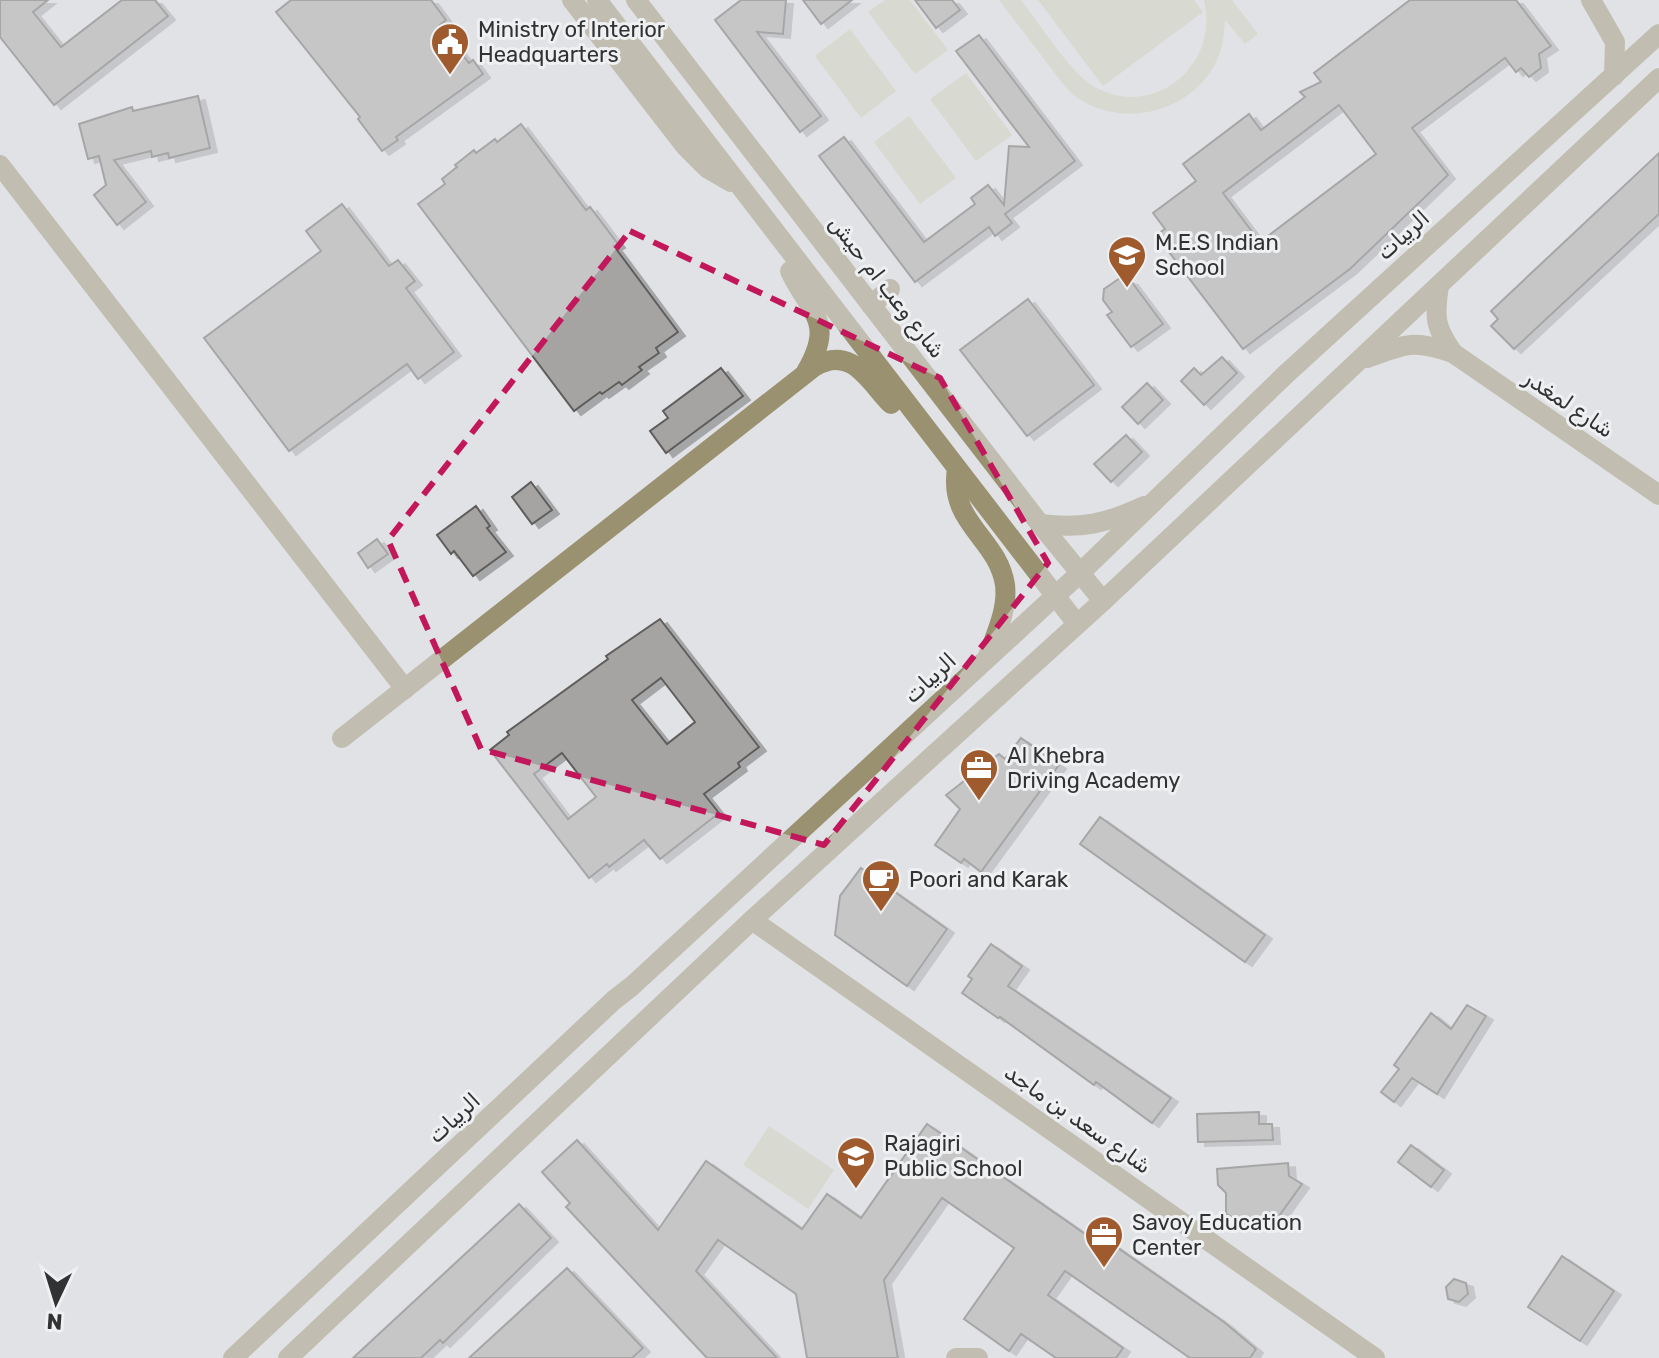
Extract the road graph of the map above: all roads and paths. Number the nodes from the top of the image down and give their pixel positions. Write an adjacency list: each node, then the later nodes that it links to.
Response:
1 (572, 0): 9 (street)
2 (597, 0): 9 (street)
3 (636, 0): 13 (street, شارع وعب ام حيش)
4 (1591, 0): 6 (street)
5 (1659, 34): 6 (street, الربيات)
6 (1614, 76): 20 (street, الربيات)
7 (1659, 78): 11 (street)
8 (0, 165): 27 (street)
9 (740, 188): 10 (street)
10 (783, 243): 16 (street); 17 (street)
11 (1439, 286): 14 (street, شارع لمغدر); 15 (street)
12 (890, 289): 13 (street)
13 (871, 305): 21 (street, شارع وعب ام حيش)
14 (1453, 353): 15 (street, شارع لمغدر); 19 (street, شارع لمغدر)
15 (1356, 362): 24 (street)
16 (806, 372): 17 (street); 27 (street)
17 (916, 416): 18 (street)
18 (957, 469): 23 (street); 26 (street)
19 (1659, 495)
20 (1158, 499): 21 (street); 22 (street, الربيات)
21 (1040, 524): 22 (street, شارع وعب ام حيش)
22 (1079, 574): 23 (street, الربيات); 24 (street, شارع وعب ام حيش)
23 (1055, 596): 25 (street); 26 (street, الربيات)
24 (1103, 601): 25 (street)
25 (1077, 624): 29 (street)
26 (987, 659): 30 (street, الربيات)
27 (405, 689): 28 (street)
28 (342, 738)
29 (752, 920): 31 (street); 34 (street, شارع سعد بن ماجد)
30 (233, 1358)
31 (288, 1358)
32 (956, 1358): 33 (street)
33 (978, 1358)
34 (1375, 1358)

